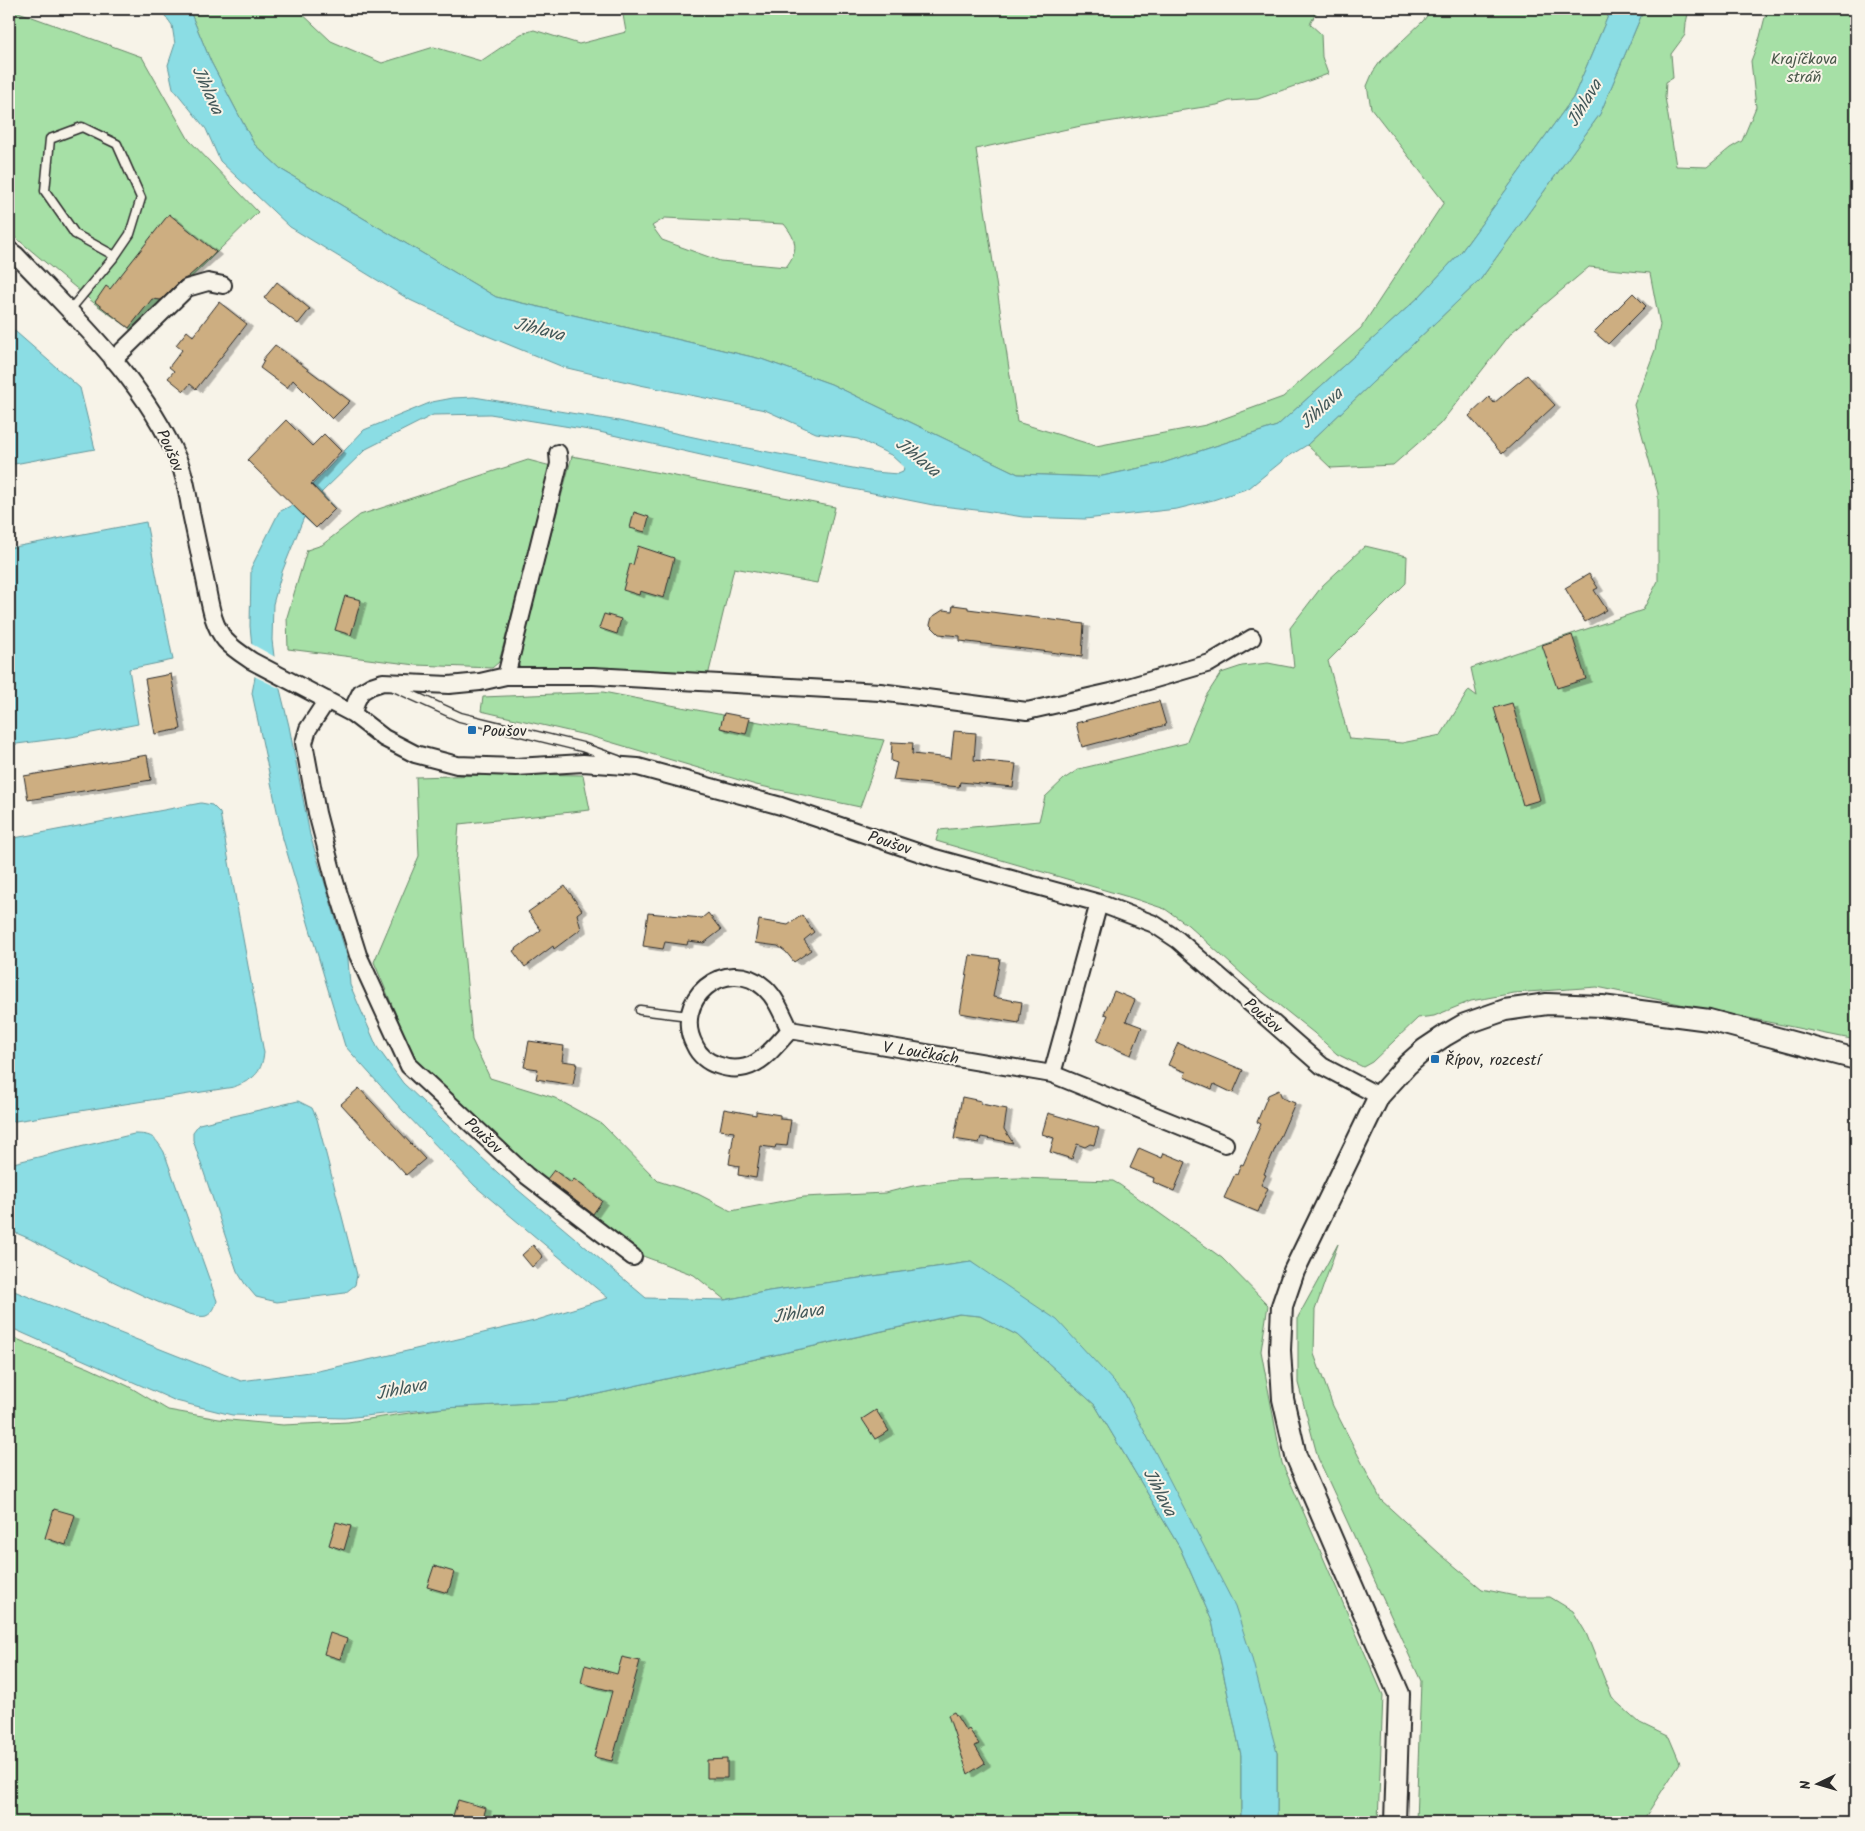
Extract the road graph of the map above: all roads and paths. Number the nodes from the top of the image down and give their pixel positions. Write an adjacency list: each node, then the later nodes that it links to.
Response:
1 (9, 250): 4 (street, Poušov)
2 (115, 256): 2 (lane); 4 (lane)
3 (223, 285): 5 (street)
4 (69, 311): 5 (street, Poušov)
5 (113, 360): 10 (street, Poušov)
6 (558, 453): 8 (street)
7 (1252, 638): 8 (street)
8 (506, 676): 9 (street)
9 (383, 682): 11 (street); 12 (lane)
10 (327, 700): 11 (street, Poušov); 21 (street, Poušov)
11 (353, 714): 12 (street, Poušov)
12 (638, 767): 13 (street, Poušov)
13 (1099, 903): 18 (street); 19 (street, Poušov)
14 (640, 1010): 15 (lane)
15 (689, 1016): 16 (street); 16 (street)
16 (790, 1030): 18 (street, V Loučkách)
17 (1856, 1060): 19 (street)
18 (1052, 1074): 20 (street, V Loučkách)
19 (1379, 1096): 22 (street)
20 (1225, 1144)
21 (633, 1257)
22 (1395, 1822)

